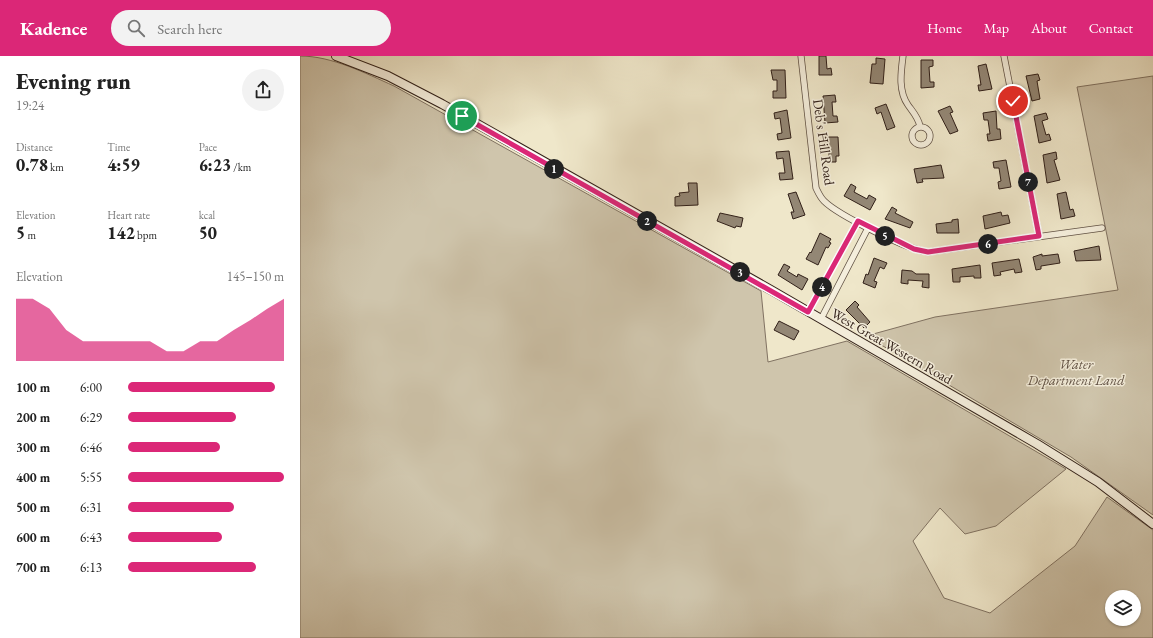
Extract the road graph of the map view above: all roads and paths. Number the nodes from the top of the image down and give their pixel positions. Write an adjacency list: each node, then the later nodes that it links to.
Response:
1 (336, 56): 10 (street, West Great Western Road)
2 (801, 56): 6 (street, Deb's Hill Road)
3 (903, 56): 5 (street)
4 (1004, 56): 9 (street)
5 (920, 126)
6 (858, 221): 7 (street, Deb's Hill Road); 10 (street)
7 (868, 228): 9 (street, Deb's Hill Road); 11 (street)
8 (1102, 228): 9 (street, Deb's Hill Road)
9 (1039, 236)
10 (808, 312): 11 (street, West Great Western Road)
11 (821, 319): 12 (street, West Great Western Road)
12 (1153, 524)

